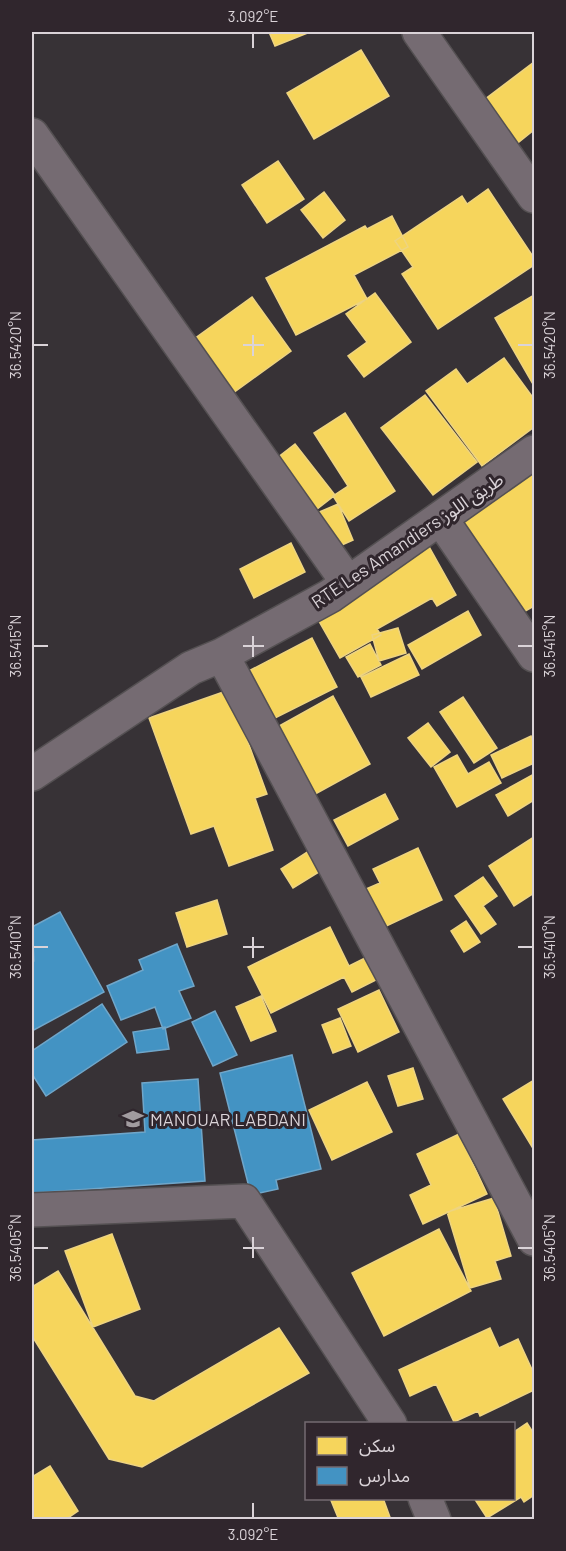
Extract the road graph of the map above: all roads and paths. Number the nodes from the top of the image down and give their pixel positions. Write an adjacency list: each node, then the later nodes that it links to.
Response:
1 (419, 32): 3 (street)
2 (32, 135): 6 (street)
3 (534, 196)
4 (534, 452): 5 (street, RTE Les Amandiers طريق اللوز)
5 (441, 519): 6 (street, RTE Les Amandiers طريق اللوز); 8 (street)
6 (348, 583): 7 (street, RTE Les Amandiers طريق اللوز)
7 (222, 655): 9 (street, RTE Les Amandiers طريق اللوز); 11 (street)
8 (534, 655)
9 (32, 774)
10 (32, 1210): 12 (street)
11 (534, 1239)
12 (389, 1422)
13 (426, 1500): 14 (street)
14 (434, 1520)

